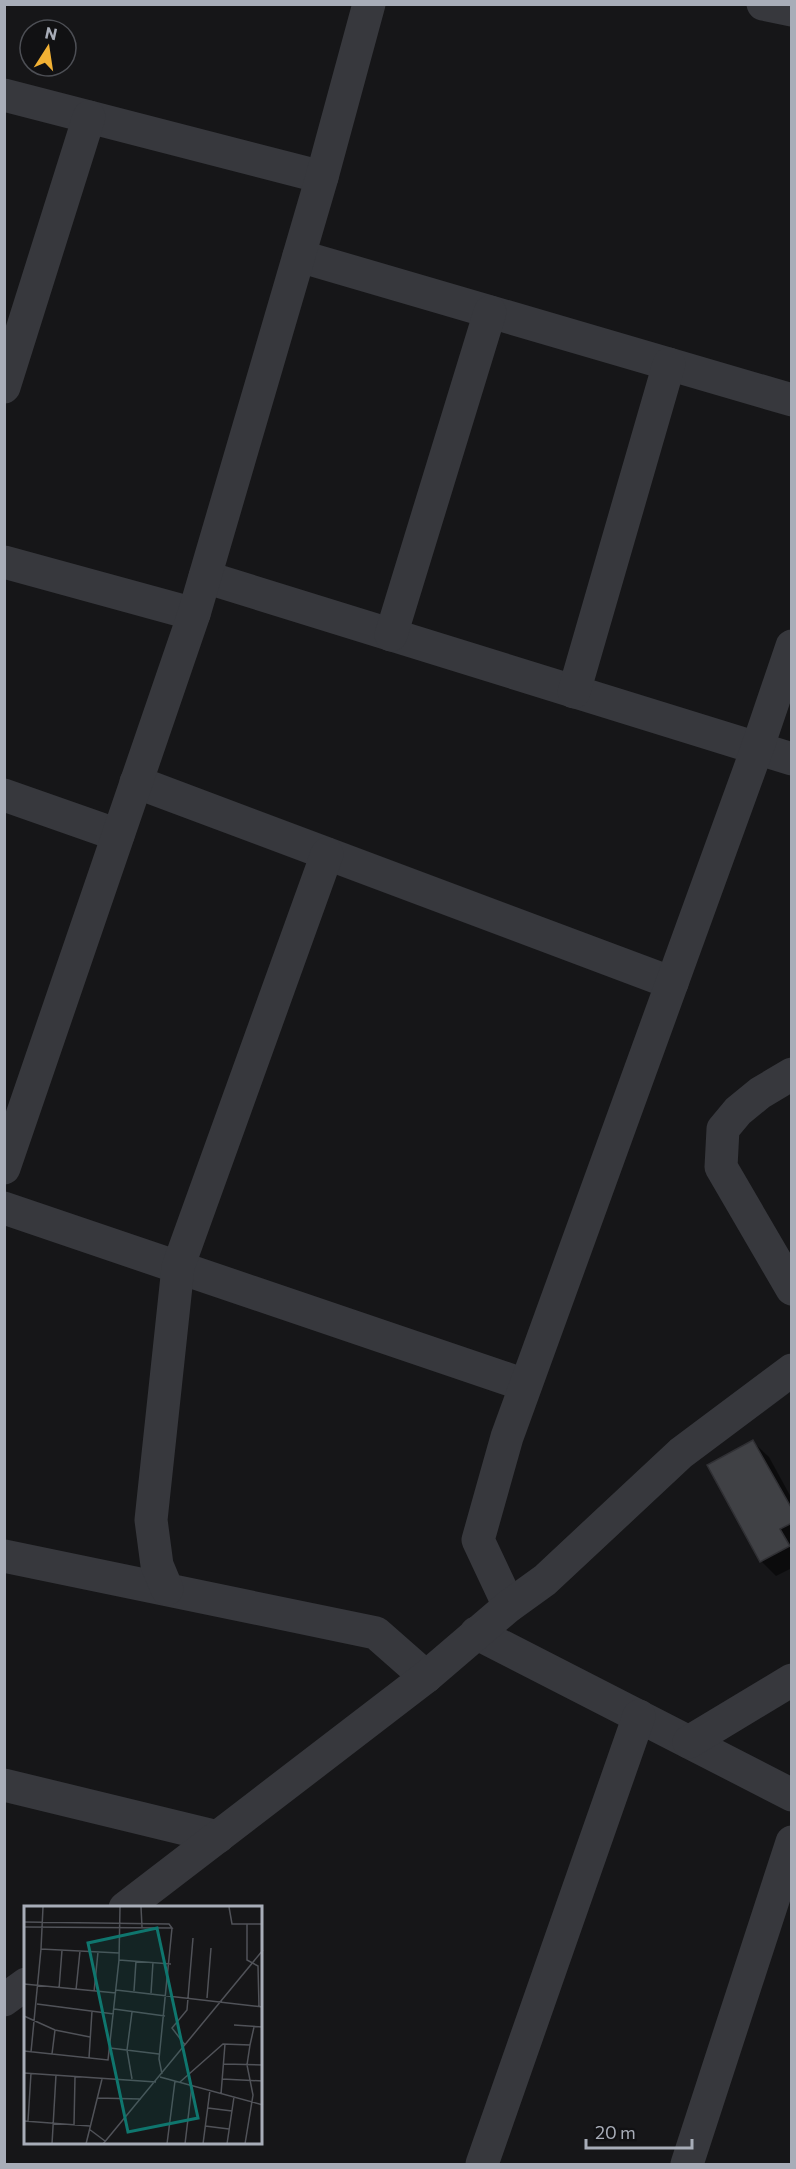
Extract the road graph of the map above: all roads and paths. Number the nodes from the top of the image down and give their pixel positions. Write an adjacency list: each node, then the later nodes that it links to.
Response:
1 (369, 4): 6 (street)
2 (764, 4): 3 (street)
3 (792, 10)
4 (4, 95): 5 (street)
5 (89, 117): 6 (street); 10 (street)
6 (322, 177): 7 (street)
7 (299, 256): 8 (street); 13 (street)
8 (490, 312): 9 (street); 15 (street)
9 (669, 364): 11 (street); 17 (street)
10 (4, 387)
11 (792, 400)
12 (4, 562): 14 (street)
13 (205, 577): 14 (street); 15 (street)
14 (194, 614): 20 (street)
15 (391, 635): 17 (street)
16 (792, 646): 18 (street)
17 (574, 692): 18 (street)
18 (757, 749): 19 (street); 24 (street)
19 (792, 759)
20 (136, 782): 22 (street); 23 (street)
21 (4, 795): 22 (street)
22 (118, 835): 26 (street)
23 (327, 854): 24 (street); 28 (street)
24 (672, 983): 31 (street)
25 (792, 1074): 29 (street)
26 (4, 1168)
27 (4, 1208): 28 (street)
28 (178, 1268): 31 (street); 33 (street)
29 (792, 1289)
30 (792, 1370): 34 (street)
31 (525, 1385): 34 (street)
32 (4, 1556): 33 (street)
33 (166, 1590): 36 (street)
34 (509, 1606): 35 (street)
35 (476, 1633): 36 (street); 38 (street)
36 (426, 1677): 42 (street)
37 (792, 1680): 39 (street)
38 (639, 1716): 39 (street); 47 (street)
39 (689, 1742): 41 (street)
40 (4, 1785): 42 (street)
41 (792, 1795)
42 (218, 1837): 44 (street)
43 (792, 1842): 48 (street)
44 (128, 1906)
45 (24, 1985): 46 (street)
46 (4, 2000)
47 (482, 2164)
48 (687, 2164)

